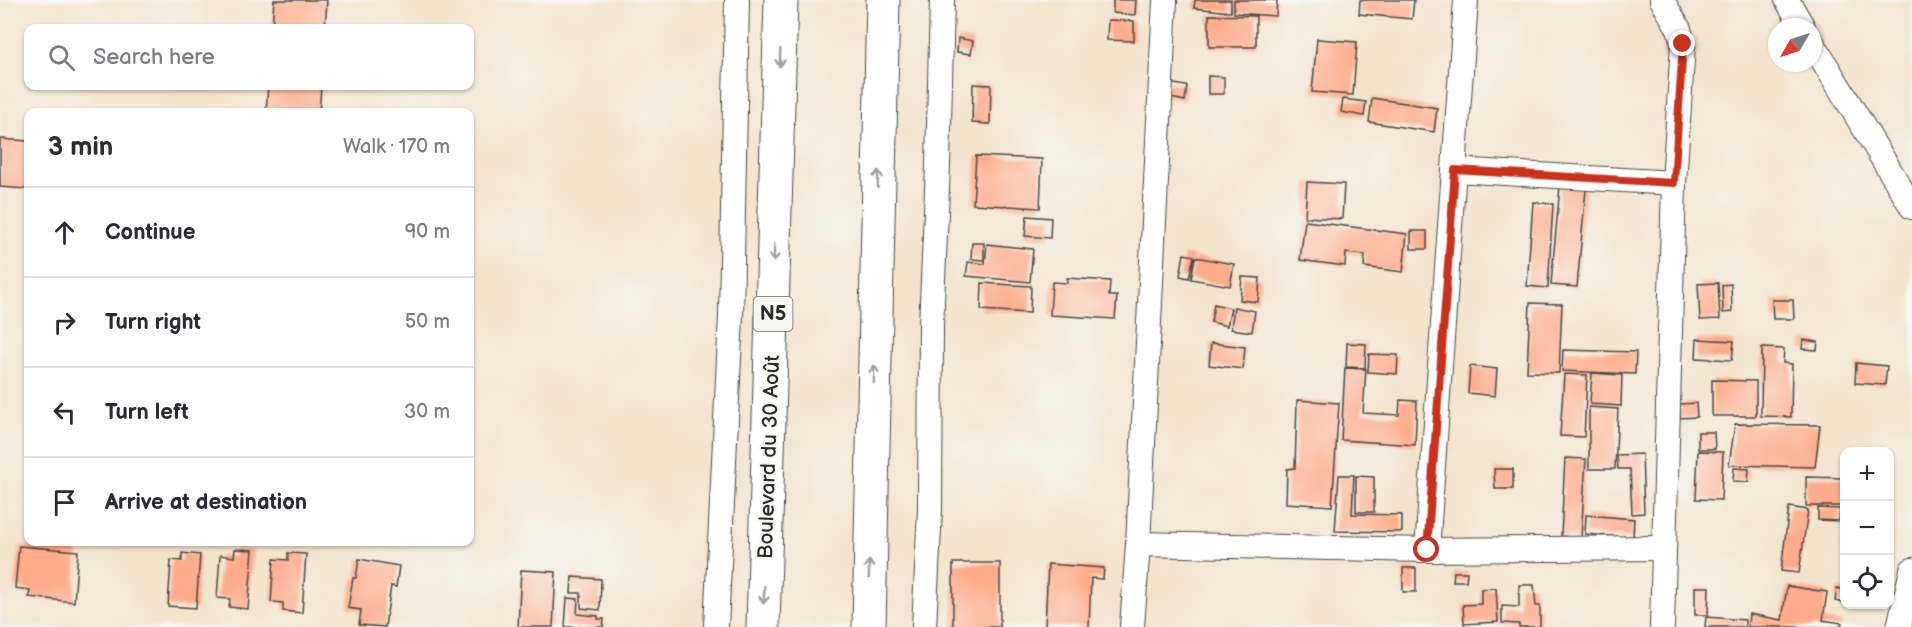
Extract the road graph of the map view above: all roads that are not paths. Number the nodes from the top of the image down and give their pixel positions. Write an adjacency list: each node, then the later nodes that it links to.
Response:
1 (736, 0): 19 (street)
2 (781, 0): 20 (highway, Boulevard du 30 Août / N5, one-way to 20)
3 (883, 0): 21 (highway, one-way to 3)
4 (942, 0): 22 (street)
5 (1165, 0): 15 (street)
6 (1466, 0): 11 (street)
7 (1662, 0): 13 (street)
8 (1786, 0): 9 (street)
9 (1797, 18)
10 (1822, 57): 12 (street)
11 (1455, 170): 13 (street); 17 (street)
12 (1901, 170): 14 (street)
13 (1674, 183): 16 (street)
14 (1912, 207)
15 (1138, 544): 17 (street); 23 (street)
16 (1664, 548): 17 (street); 24 (street)
17 (1427, 550)
18 (1912, 570): 25 (street)
19 (716, 627)
20 (763, 627)
21 (869, 627)
22 (924, 627)
23 (1132, 627)
24 (1662, 627)
25 (1899, 627)

